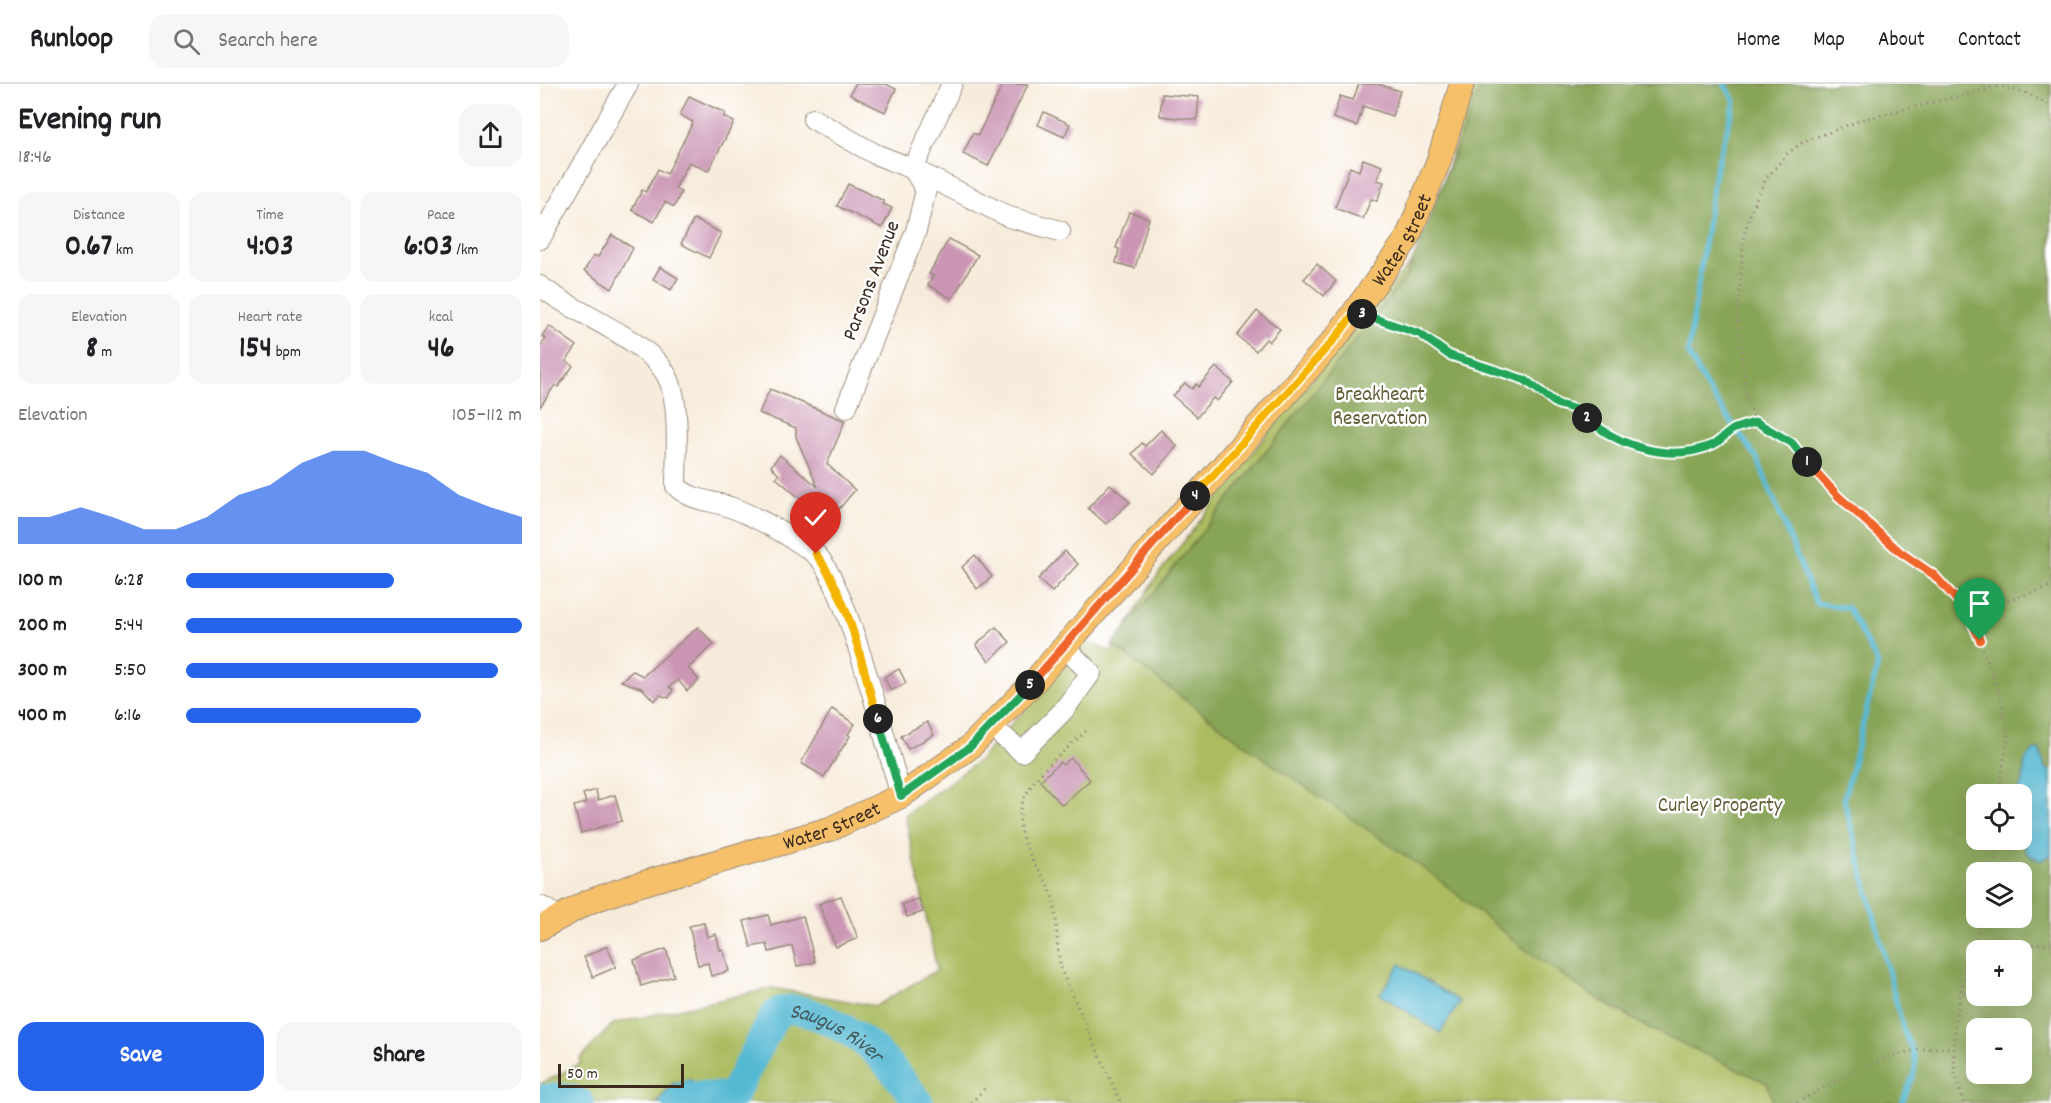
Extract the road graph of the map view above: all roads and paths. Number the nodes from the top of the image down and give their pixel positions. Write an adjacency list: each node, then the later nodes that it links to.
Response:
1 (628, 84): 8 (street)
2 (952, 84): 6 (street)
3 (1462, 84): 10 (main road, Water Street)
4 (2051, 106): 12 (path)
5 (813, 119): 6 (street)
6 (913, 169): 7 (street); 11 (street, Parsons Avenue)
7 (1060, 231)
8 (540, 239)
9 (540, 286): 19 (street)
10 (1355, 312): 12 (path); 15 (main road, Water Street)
11 (846, 408)
12 (1756, 422): 14 (path)
13 (2051, 586): 14 (path)
14 (1967, 611): 18 (path)
15 (1064, 647): 16 (main road, Water Street); 16 (street)
16 (992, 726): 19 (main road, Water Street)
17 (1086, 731): 29 (path)
18 (2000, 784)
19 (901, 796): 20 (main road, Water Street)
20 (546, 917)
21 (1979, 928): 25 (path)
22 (2051, 944): 23 (path)
23 (2032, 945)
24 (1966, 991): 25 (path)
25 (1961, 998): 26 (path)
26 (1954, 1048): 30 (path); 31 (path)
27 (985, 1089): 28 (path)
28 (971, 1103)
29 (1121, 1103)
30 (1797, 1103)
31 (1964, 1103)

